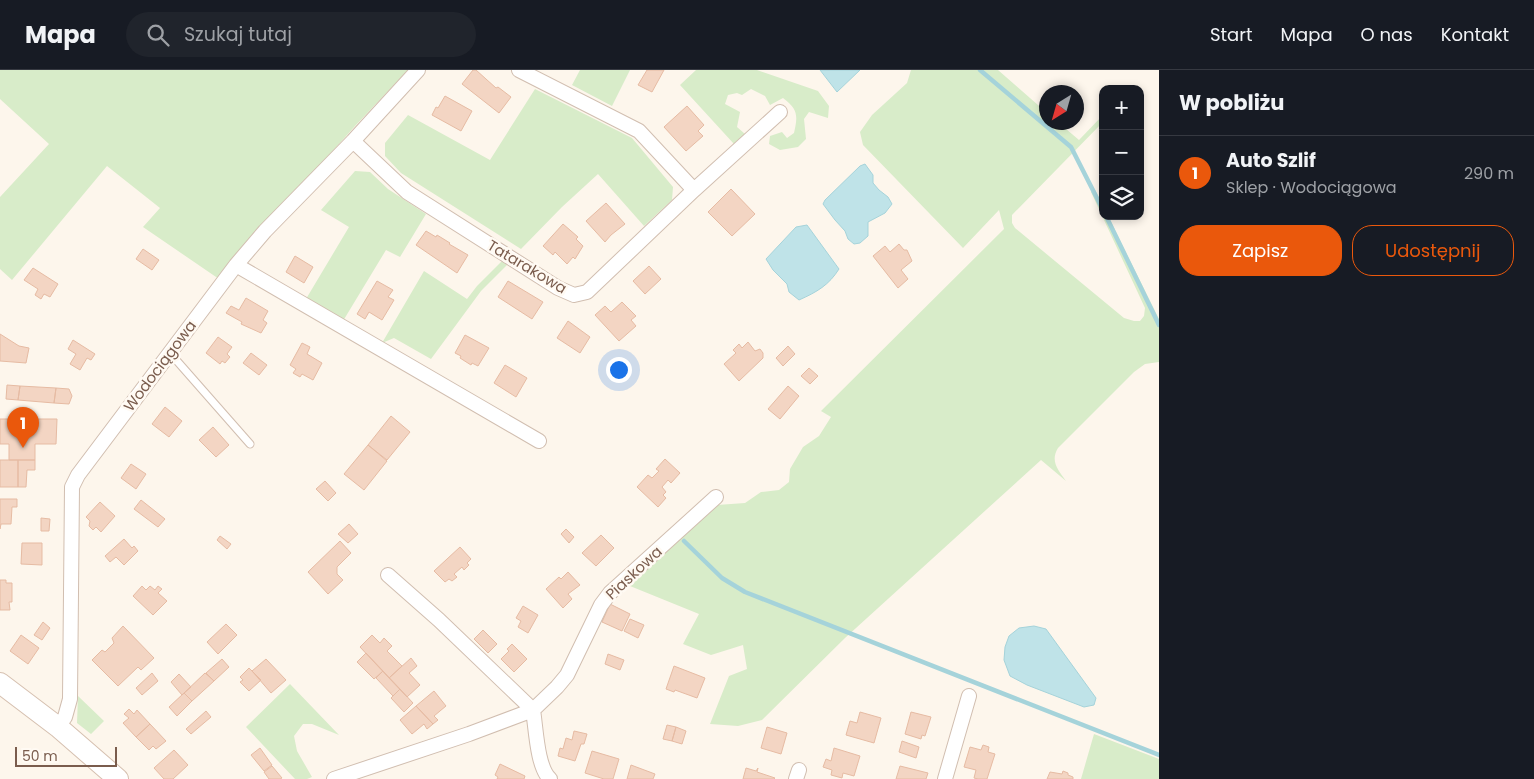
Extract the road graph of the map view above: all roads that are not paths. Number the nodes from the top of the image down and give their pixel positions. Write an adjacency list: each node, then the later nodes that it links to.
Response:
1 (418, 70): 4 (street, Wodociągowa)
2 (519, 70): 5 (street)
3 (780, 112): 5 (street, Tatarakowa)
4 (353, 141): 5 (street, Tatarakowa); 6 (street, Wodociągowa)
5 (694, 190)
6 (236, 265): 7 (street, Wodociągowa); 8 (street)
7 (170, 353): 9 (lane); 15 (street, Wodociągowa)
8 (539, 441)
9 (250, 444)
10 (716, 497): 14 (street, Piaskowa)
11 (388, 575): 14 (street)
12 (0, 683): 15 (main road)
13 (969, 696): 19 (street)
14 (533, 710): 17 (street, Piaskowa); 18 (street)
15 (58, 727): 16 (main road)
16 (118, 779)
17 (334, 779)
18 (550, 779)
19 (945, 779)

